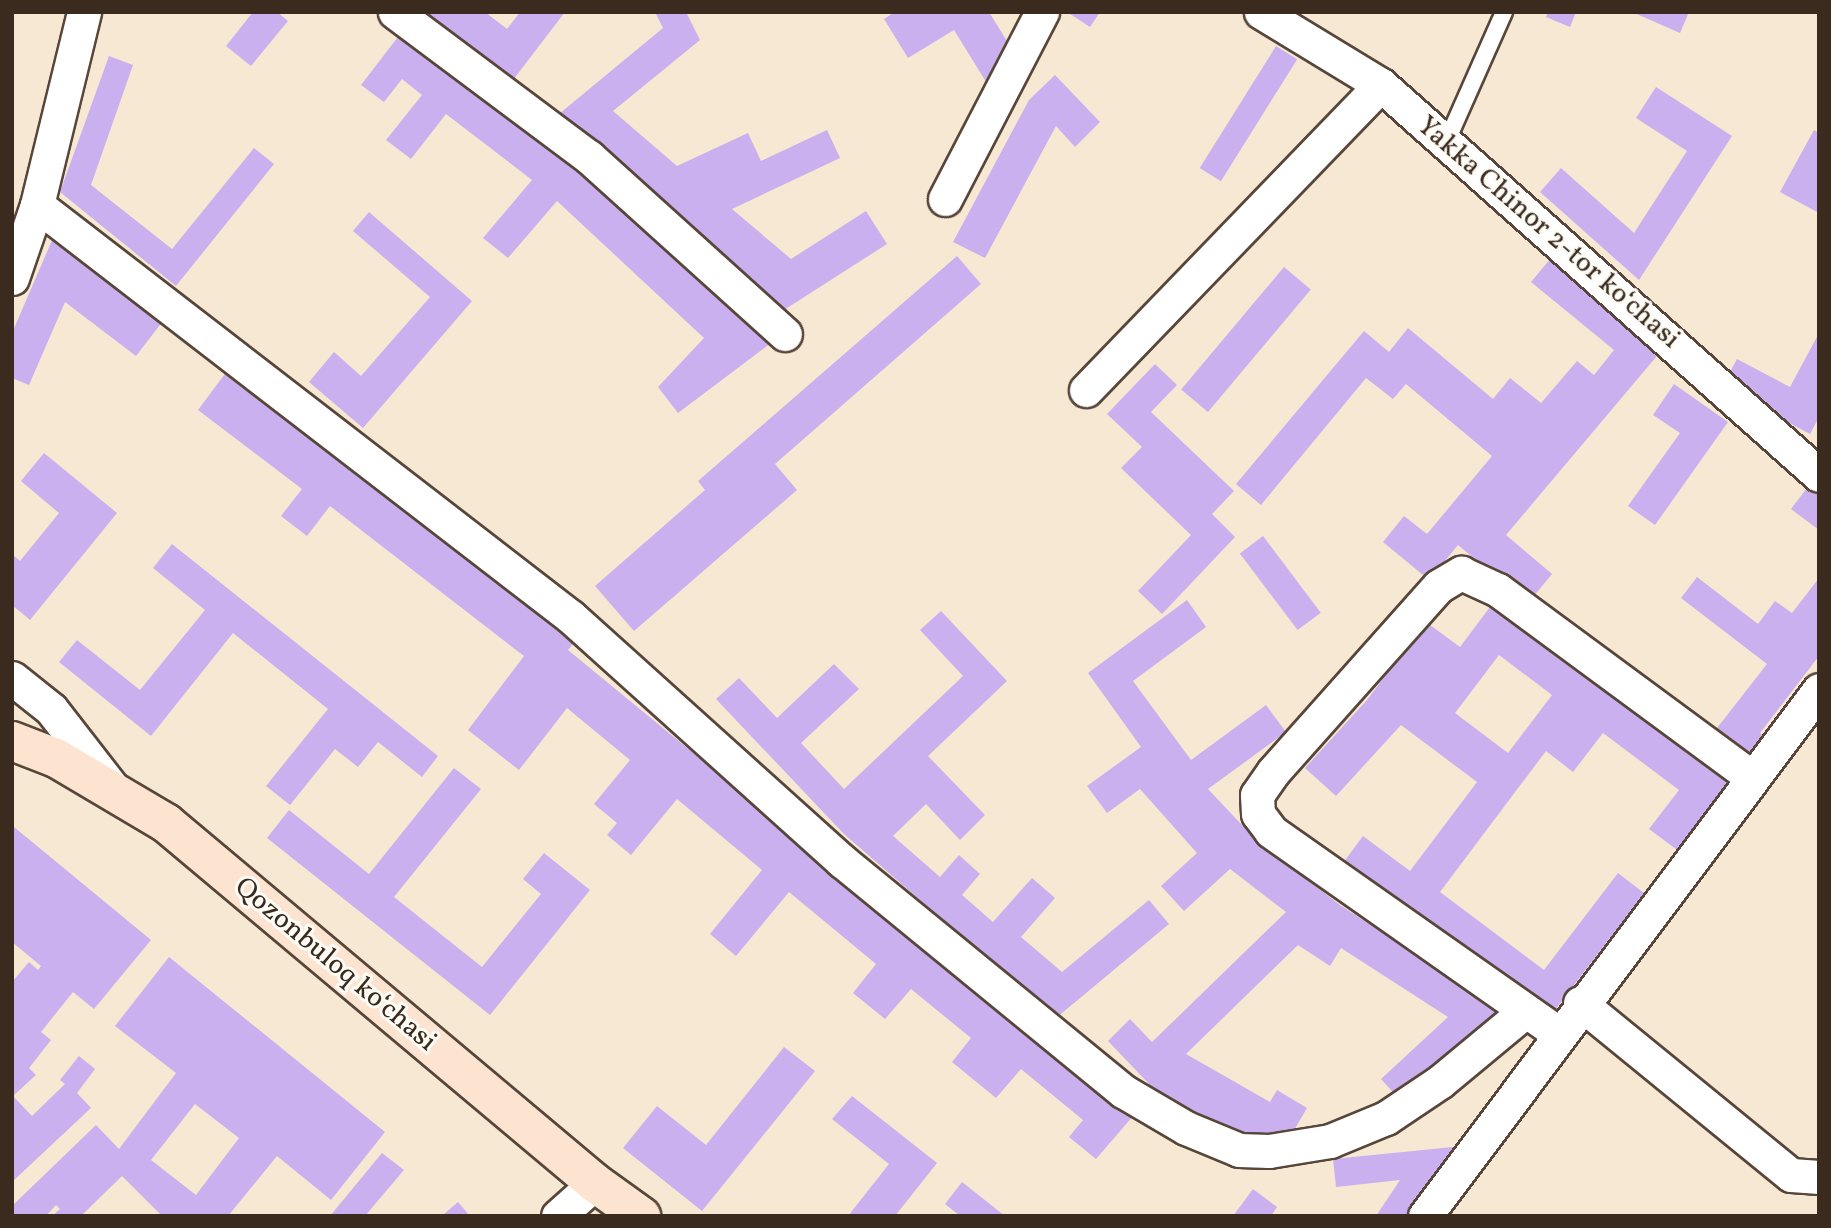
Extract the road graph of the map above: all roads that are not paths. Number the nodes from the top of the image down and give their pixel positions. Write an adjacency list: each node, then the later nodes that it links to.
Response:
1 (84, 12): 9 (street)
2 (395, 12): 11 (street)
3 (1042, 12): 8 (street)
4 (1261, 12): 6 (street, Yakka Chinor 2-tor koʻchasi)
5 (1504, 12): 7 (lane)
6 (1381, 85): 7 (street, Yakka Chinor 2-tor koʻchasi); 12 (street)
7 (1446, 143): 13 (street, Yakka Chinor 2-tor koʻchasi)
8 (945, 200)
9 (37, 205): 10 (street); 20 (street)
10 (12, 278)
11 (786, 334)
12 (1086, 390)
13 (1815, 462)
14 (12, 678): 18 (street)
15 (1819, 690): 17 (street)
16 (12, 741): 18 (main road, Qozonbuloq koʻchasi)
17 (1752, 777): 19 (street); 20 (street)
18 (115, 791): 23 (main road, Qozonbuloq koʻchasi)
19 (1580, 1003): 21 (street); 22 (street)
20 (1524, 1012): 21 (street)
21 (1558, 1033): 26 (street)
22 (1819, 1177)
23 (595, 1183): 24 (street); 25 (main road, Qozonbuloq koʻchasi)
24 (558, 1216)
25 (641, 1216)
26 (1425, 1216)

